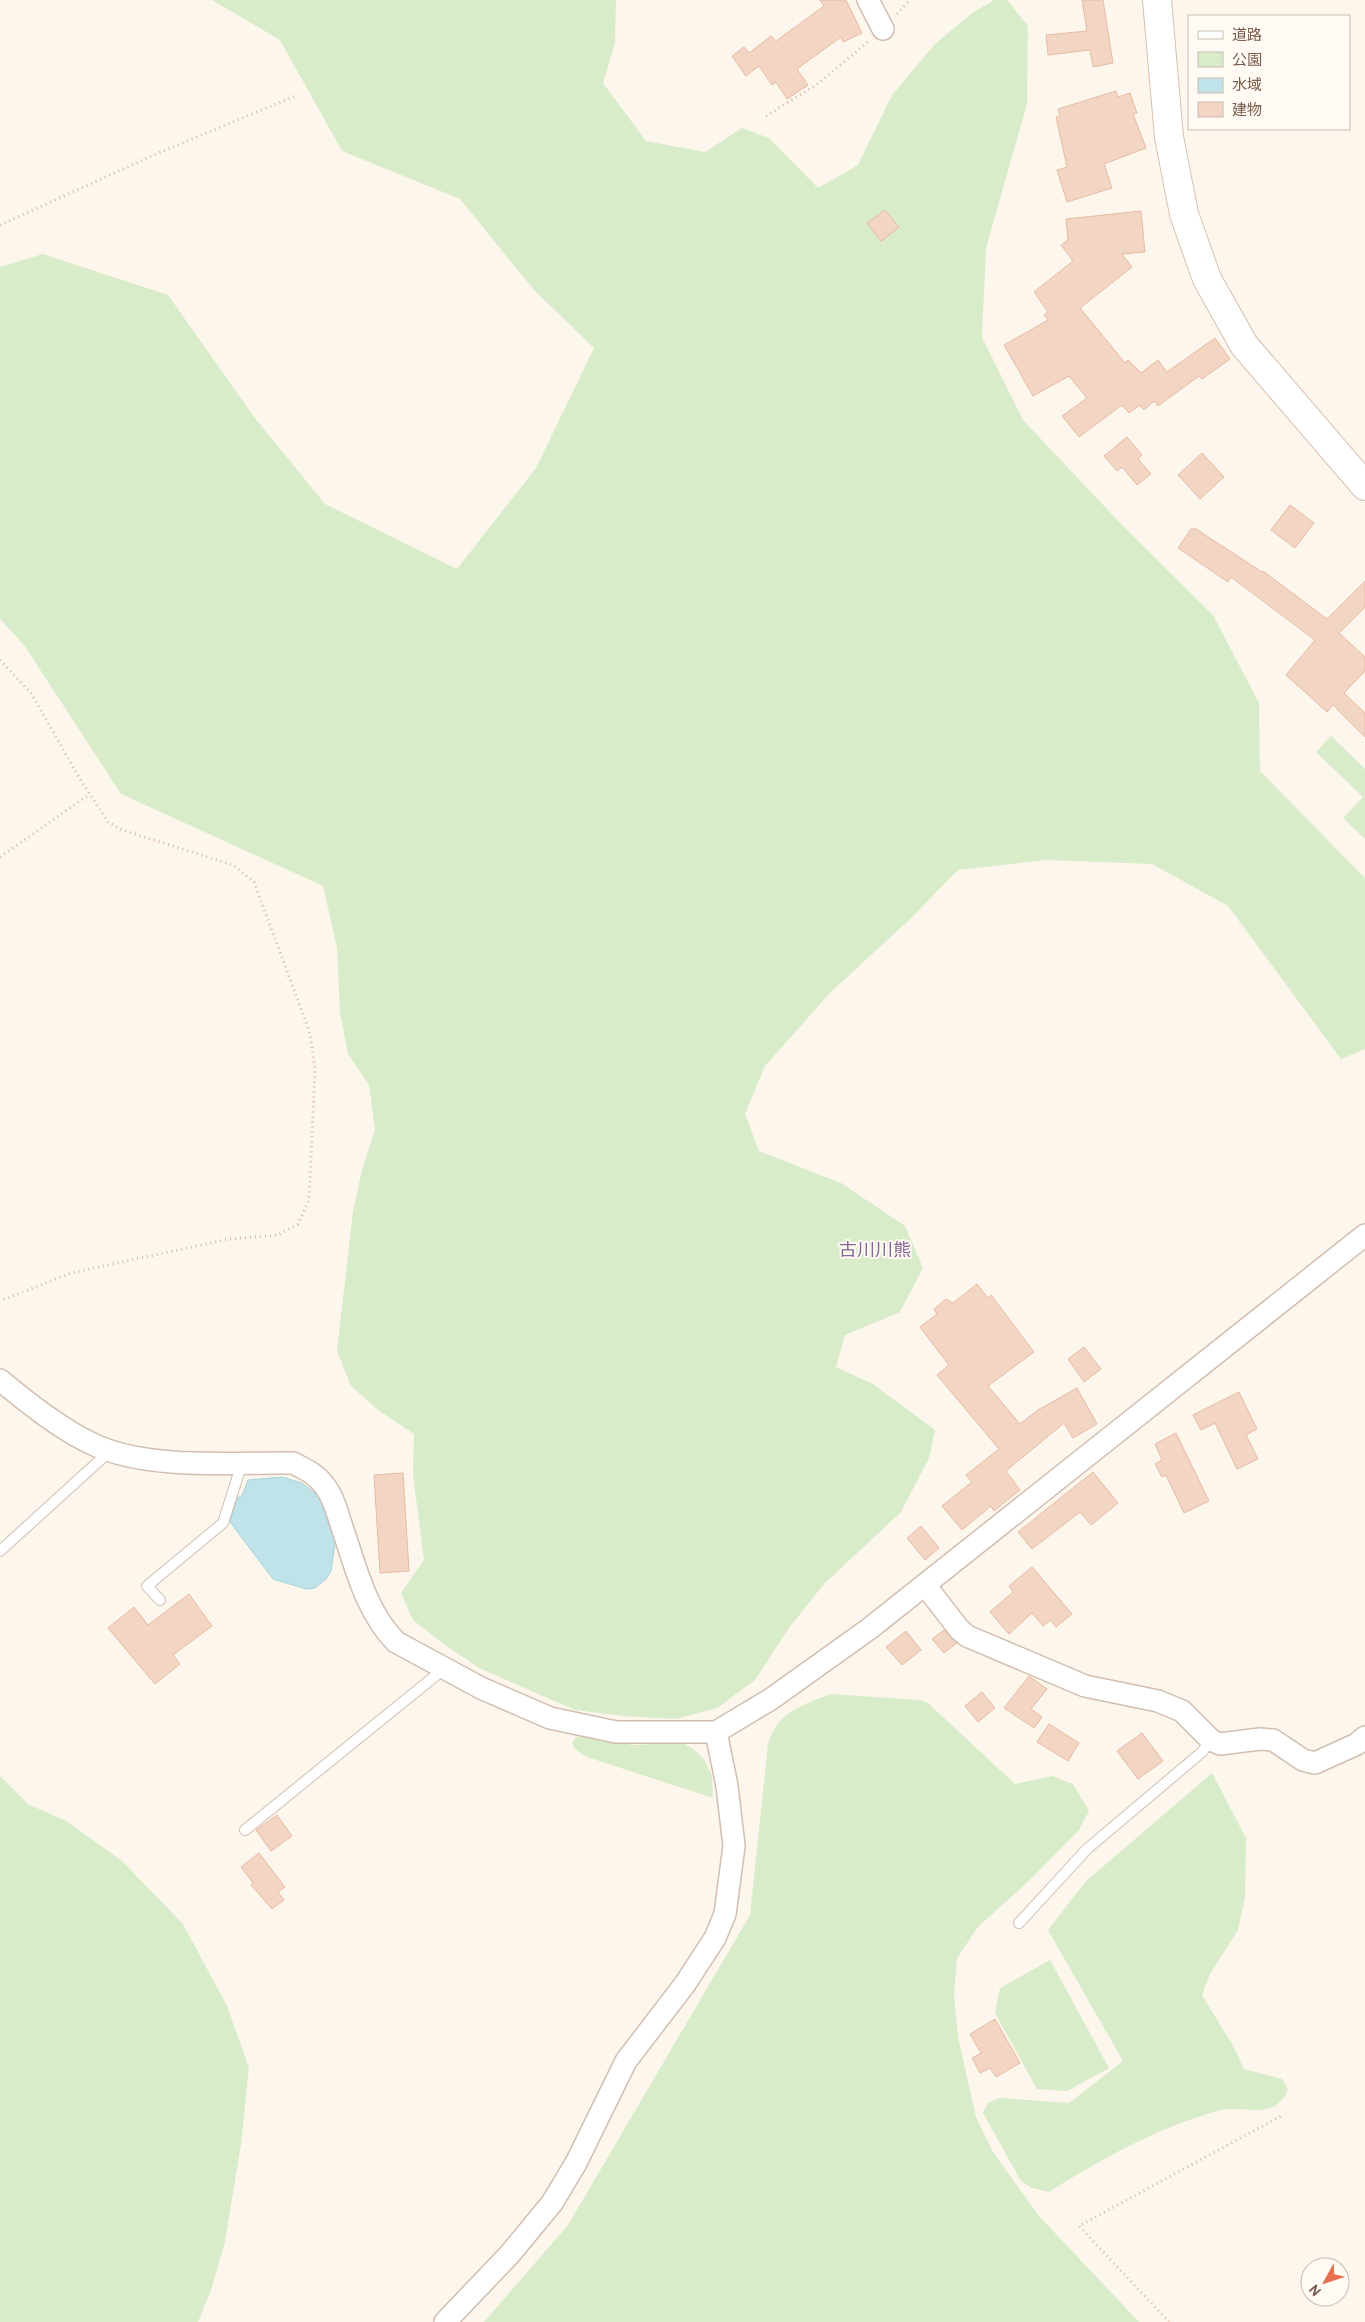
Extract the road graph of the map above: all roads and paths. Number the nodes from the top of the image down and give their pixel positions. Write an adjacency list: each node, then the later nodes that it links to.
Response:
1 (868, 0): 4 (street)
2 (910, 0): 4 (path)
3 (1157, 0): 8 (street)
4 (882, 29): 6 (path)
5 (296, 96): 7 (path)
6 (766, 116)
7 (0, 225)
8 (1365, 486)
9 (0, 660): 10 (path)
10 (90, 794): 11 (path); 13 (path)
11 (0, 857)
12 (1365, 1235): 18 (street)
13 (0, 1301)
14 (0, 1380): 15 (street)
15 (111, 1450): 16 (street); 17 (lane)
16 (242, 1463): 19 (lane); 20 (street)
17 (0, 1551)
18 (925, 1585): 21 (street); 23 (street)
19 (160, 1600)
20 (445, 1668): 21 (street); 24 (lane)
21 (716, 1732): 27 (street)
22 (1365, 1736): 23 (street)
23 (1211, 1740): 25 (lane)
24 (245, 1830)
25 (1019, 1922)
26 (1282, 2116): 28 (path)
27 (444, 2322)
28 (1168, 2322)

